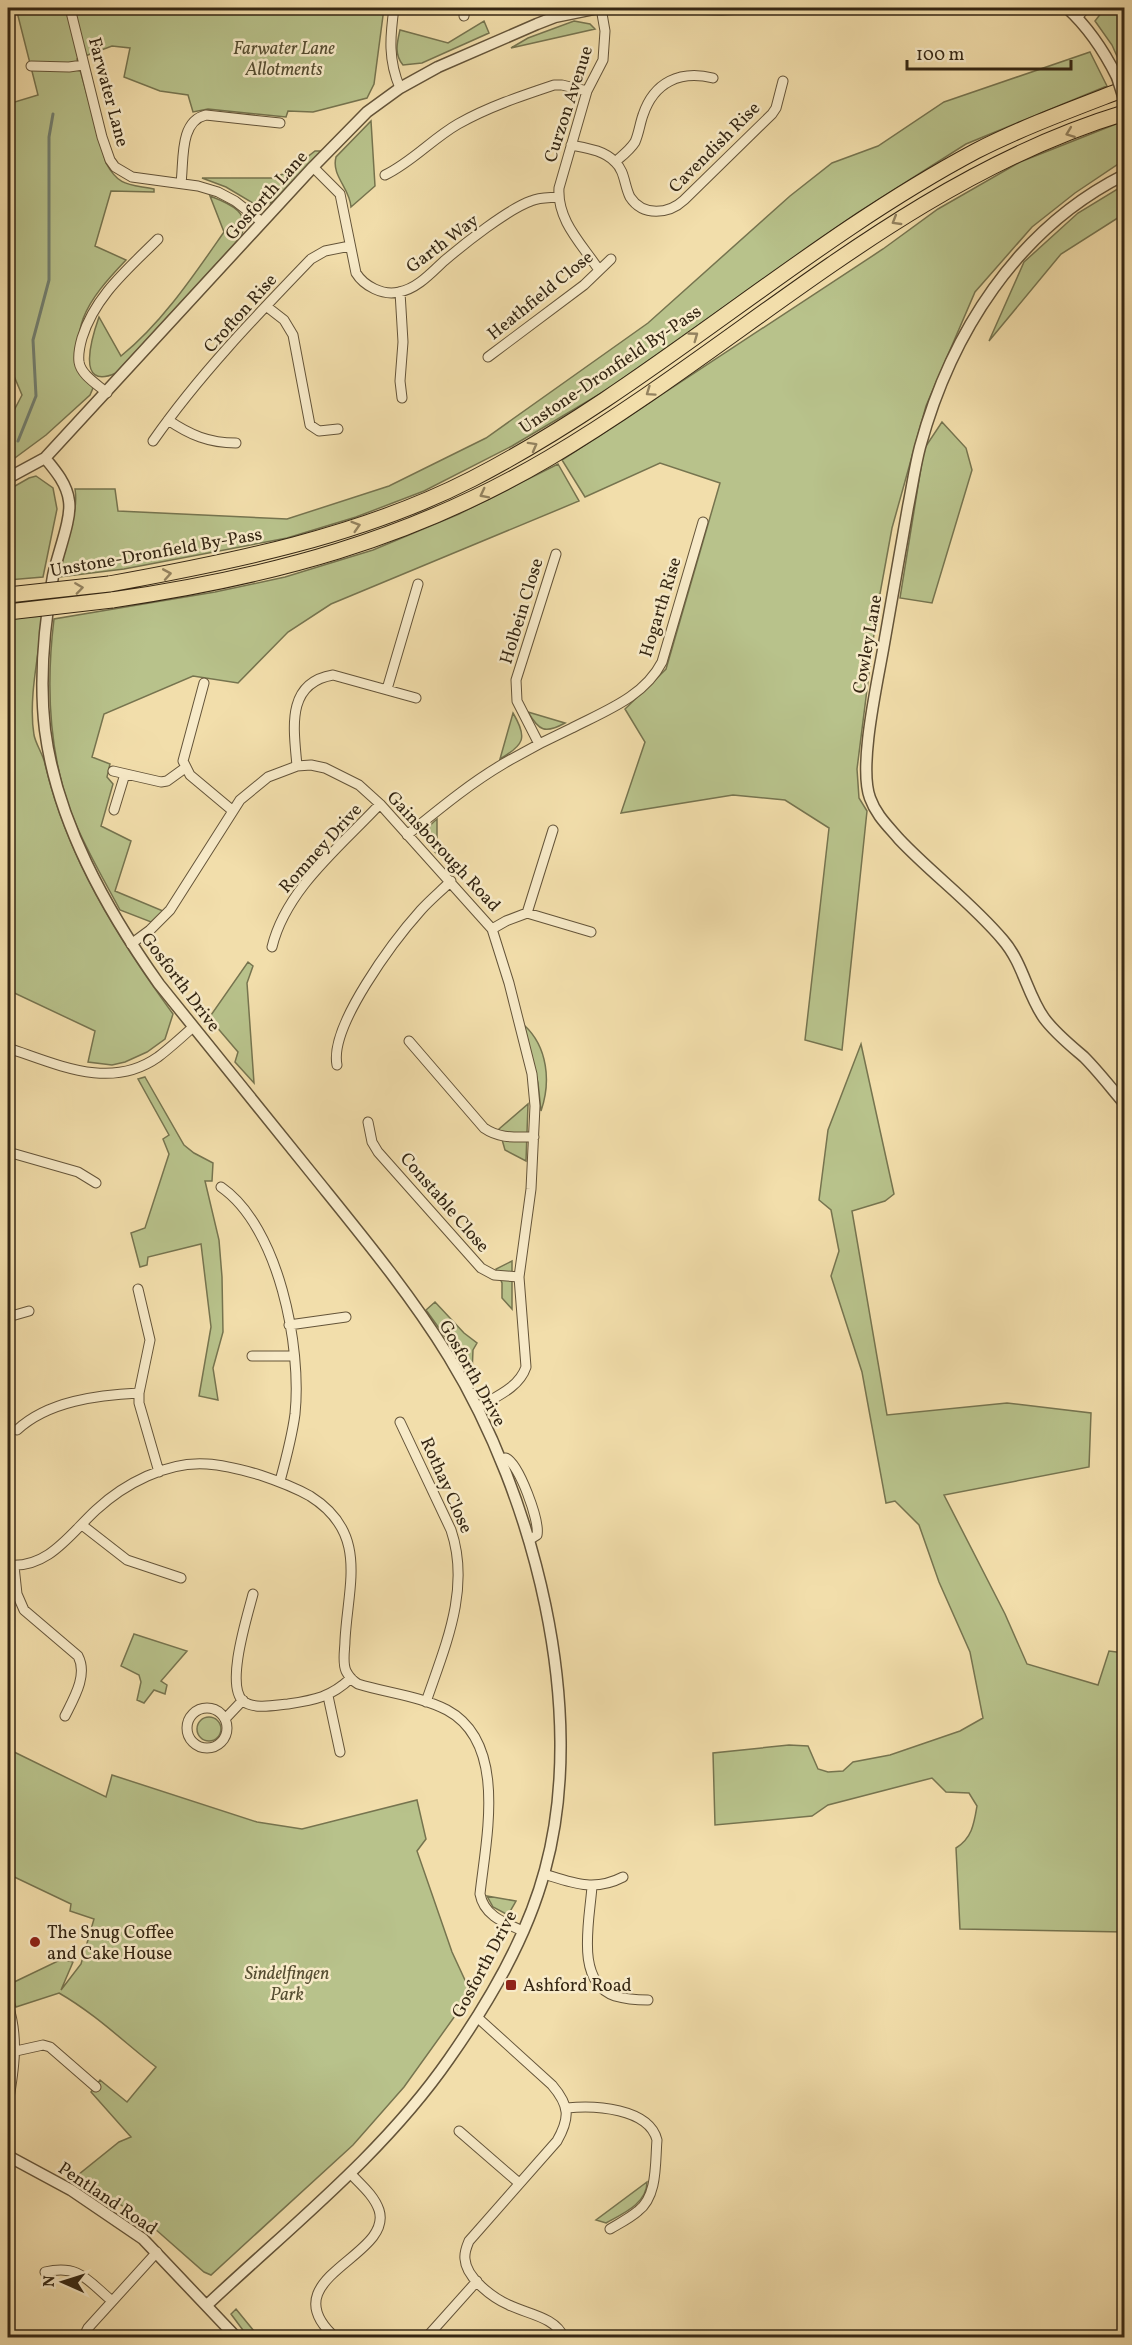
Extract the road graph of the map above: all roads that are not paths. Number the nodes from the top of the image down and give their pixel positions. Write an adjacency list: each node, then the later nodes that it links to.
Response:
1 (70, 8): 9 (street, Farwater Lane)
2 (394, 8): 14 (street)
3 (600, 8): 14 (street, Gosforth Lane); 15 (street, Curzon Avenue)
4 (677, 8): 5 (street)
5 (747, 8)
6 (1067, 8): 8 (street)
7 (1086, 8): 8 (street)
8 (1077, 17): 13 (street)
9 (83, 65): 10 (street); 24 (street, Farwater Lane)
10 (31, 66)
11 (712, 78): 20 (street)
12 (783, 81): 20 (street, Cavendish Rise)
13 (1121, 83): 16 (street, bridge); 45 (highway, Unstone-Dronfield By-Pass, one-way to 13, bridge)
14 (400, 88): 21 (street, Gosforth Lane)
15 (587, 91): 19 (street, Curzon Avenue); 23 (street)
16 (1125, 99)
17 (1125, 113): 46 (highway, Unstone-Dronfield By-Pass, one-way to 46, bridge)
18 (280, 123): 24 (street)
19 (571, 145): 20 (street); 25 (street, Curzon Avenue)
20 (615, 162)
21 (314, 166): 26 (street, Gosforth Lane); 28 (street, Garth Way)
22 (1125, 175): 70 (street, Cowley Lane)
23 (385, 176)
24 (181, 183): 26 (street, Farwater Lane)
25 (559, 197): 30 (street, Curzon Avenue); 31 (street, Garth Way)
26 (262, 222): 34 (street, Gosforth Lane)
27 (158, 239): 34 (street)
28 (350, 246): 31 (street, Garth Way); 32 (street, Crofton Rise)
29 (611, 259): 30 (street, Heathfield Close)
30 (599, 270): 33 (street, Heathfield Close)
31 (400, 292): 35 (street)
32 (266, 306): 36 (street, Crofton Rise); 37 (street)
33 (488, 357)
34 (107, 393): 40 (street, Gosforth Lane)
35 (402, 398)
36 (168, 420): 38 (street, Crofton Rise); 39 (street)
37 (338, 429)
38 (153, 441)
39 (236, 443)
40 (45, 458): 41 (street, Gosforth Lane); 64 (street, Gosforth Drive)
41 (8, 478)
42 (703, 522): 50 (street, Hogarth Rise)
43 (556, 554): 50 (street, Holbein Close)
44 (418, 584): 48 (street)
45 (8, 596)
46 (8, 612)
47 (204, 683): 52 (street)
48 (387, 689): 49 (street); 51 (street)
49 (416, 698)
50 (539, 744): 59 (street, Hogarth Rise)
51 (297, 766): 55 (street, Gainsborough Road); 57 (street, Gainsborough Road)
52 (185, 768): 54 (street); 57 (street)
53 (113, 771): 54 (street)
54 (125, 774): 56 (street)
55 (380, 804): 59 (street, Gainsborough Road); 65 (street, Romney Drive)
56 (114, 810)
57 (233, 811): 64 (street, Gainsborough Road)
58 (553, 830): 61 (street)
59 (407, 835): 60 (street, Gainsborough Road)
60 (451, 881): 62 (street, Gainsborough Road); 69 (street)
61 (527, 913): 62 (street); 63 (street)
62 (492, 928): 72 (street, Gainsborough Road)
63 (591, 932)
64 (131, 944): 66 (street, Gosforth Drive)
65 (272, 947)
66 (193, 1028): 68 (street); 85 (street, Gosforth Drive)
67 (409, 1041): 72 (street)
68 (8, 1048)
69 (338, 1065)
70 (1125, 1103)
71 (368, 1122): 76 (street, Constable Close)
72 (534, 1137): 76 (street, Gainsborough Road)
73 (8, 1152): 74 (street)
74 (96, 1183)
75 (221, 1186): 81 (street)
76 (519, 1277): 85 (street, Gainsborough Road)
77 (138, 1289): 84 (street)
78 (29, 1311): 79 (street)
79 (8, 1317)
80 (346, 1317): 81 (street)
81 (289, 1325): 83 (street)
82 (252, 1356): 83 (street)
83 (294, 1356): 89 (street)
84 (139, 1393): 87 (street); 88 (street)
85 (477, 1408): 101 (street, Gosforth Drive)
86 (400, 1422): 97 (street, Rothay Close)
87 (16, 1430)
88 (159, 1472): 89 (street); 90 (street)
89 (280, 1481): 94 (street)
90 (82, 1525): 91 (street); 92 (street)
91 (11, 1566): 98 (street)
92 (181, 1578)
93 (253, 1594): 96 (street)
94 (351, 1678): 95 (street); 97 (street)
95 (328, 1696): 96 (street); 100 (street)
96 (243, 1700): 99 (street)
97 (426, 1702): 104 (street)
98 (65, 1716)
99 (225, 1719): 99 (street)
100 (340, 1752)
101 (544, 1874): 103 (street); 104 (street, Gosforth Drive)
102 (623, 1877): 103 (street)
103 (592, 1886): 105 (street)
104 (523, 1931): 107 (street, Gosforth Drive)
105 (648, 2000)
106 (8, 2005): 108 (street)
107 (477, 2017): 111 (street); 114 (street, Gosforth Drive)
108 (16, 2051): 109 (street); 110 (street)
109 (96, 2087)
110 (8, 2104)
111 (567, 2108): 115 (street); 116 (street)
112 (459, 2131): 115 (street)
113 (8, 2156): 117 (street, Pentland Road)
114 (350, 2174): 121 (street, Gosforth Drive); 124 (street)
115 (519, 2182): 119 (street)
116 (610, 2229)
117 (157, 2252): 120 (street); 121 (street, Pentland Road)
118 (45, 2272): 120 (street)
119 (477, 2281): 125 (street); 126 (street)
120 (112, 2301): 122 (street)
121 (207, 2305): 123 (street, Pentland Road)
122 (83, 2337)
123 (237, 2337)
124 (336, 2337)
125 (426, 2337)
126 (564, 2337)

